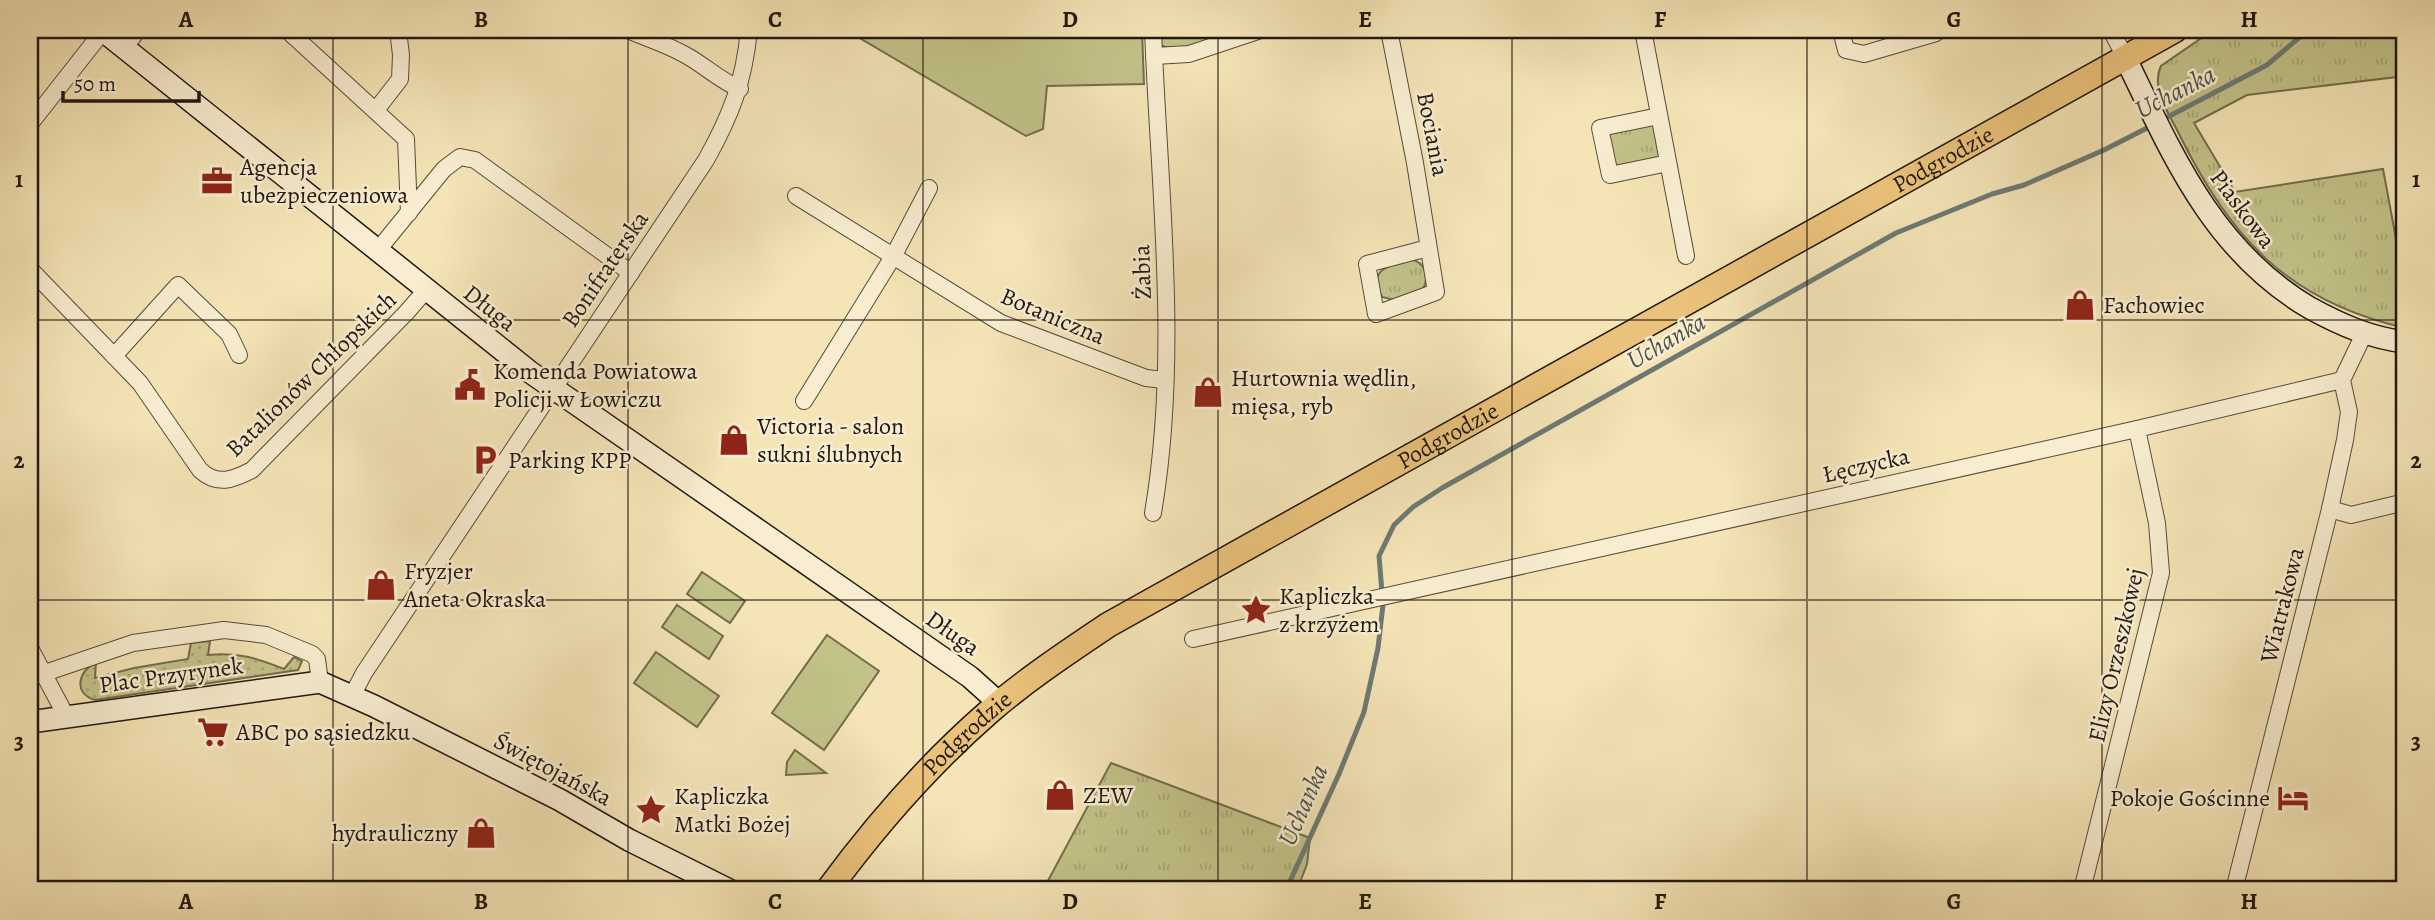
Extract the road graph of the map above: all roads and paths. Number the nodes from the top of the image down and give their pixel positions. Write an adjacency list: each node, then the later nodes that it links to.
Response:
1 (103, 30): 15 (street, Długa); 21 (street)
2 (138, 30): 15 (street)
3 (287, 30): 19 (street)
4 (398, 30): 19 (street)
5 (628, 30): 18 (street)
6 (750, 30): 18 (street, Bonifraterska)
7 (1153, 30): 16 (street, Żabia)
8 (1261, 30): 16 (street)
9 (1389, 30): 26 (street, Bociania)
10 (1643, 30): 20 (street)
11 (1841, 30): 12 (street)
12 (1935, 30)
13 (2111, 30): 17 (street, Piaskowa)
14 (2175, 30): 17 (main road, Podgrodzie)
15 (125, 47): 27 (street, Długa)
16 (1154, 56): 37 (street, Żabia)
17 (2126, 59): 33 (street, Piaskowa); 50 (main road, Podgrodzie)
18 (740, 89): 31 (street, Bonifraterska)
19 (376, 110): 25 (street)
20 (1659, 116): 22 (street); 22 (street)
21 (30, 124)
22 (1668, 163): 29 (street)
23 (929, 188): 28 (street)
24 (796, 196): 28 (street, Botaniczna)
25 (409, 213): 27 (street); 31 (street)
26 (1428, 247): 26 (street, Bociania)
27 (378, 250): 32 (street, Długa)
28 (894, 255): 37 (street, Botaniczna); 40 (street)
29 (1686, 256)
30 (30, 270): 36 (street, Batalionów Chłopskich)
31 (631, 273): 39 (street, Bonifraterska)
32 (426, 290): 36 (street, Batalionów Chłopskich); 39 (street, Długa)
33 (2364, 334): 34 (street, Piaskowa); 38 (street)
34 (2405, 342)
35 (239, 355): 36 (street)
36 (114, 356)
37 (1164, 380): 44 (street, Żabia)
38 (2342, 380): 41 (street, Łęczycka); 43 (street, Wiatrakowa)
39 (553, 389): 49 (street, Bonifraterska); 50 (street, Długa)
40 (804, 401)
41 (2137, 429): 45 (street, Łęczycka); 55 (street, Elizy Orzeszkowej)
42 (2405, 502): 43 (street)
43 (2330, 509): 56 (street, Wiatrakowa)
44 (1153, 513)
45 (1194, 639)
46 (30, 648): 47 (street)
47 (37, 675): 48 (street, Plac Przyrynek); 51 (street)
48 (320, 682): 49 (street); 51 (street, Plac Przyrynek)
49 (352, 696): 53 (street, Świętojańska)
50 (999, 703): 54 (main road, Podgrodzie)
51 (66, 716): 52 (street, Plac Przyrynek)
52 (30, 722)
53 (729, 890)
54 (828, 890)
55 (2082, 890)
56 (2234, 890)

